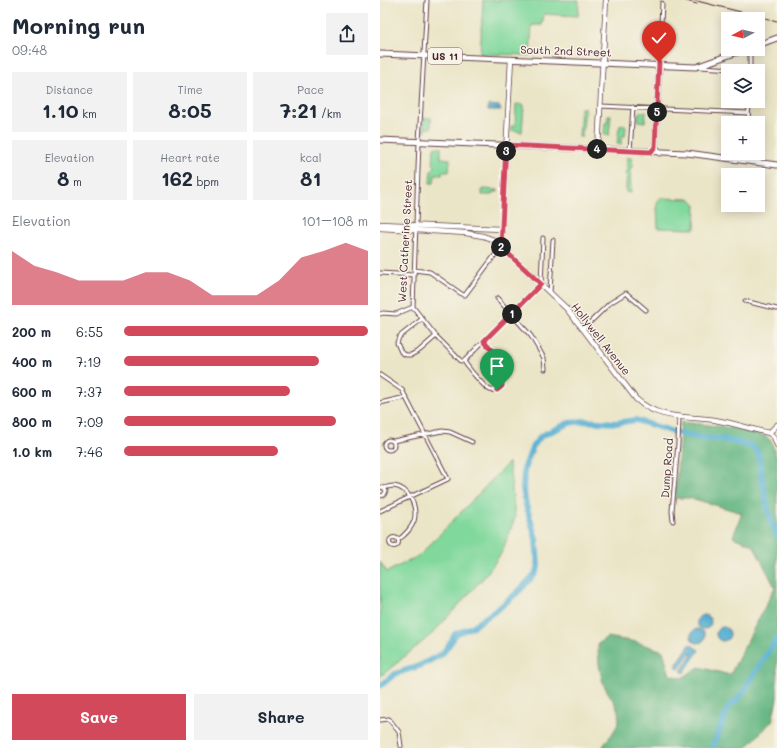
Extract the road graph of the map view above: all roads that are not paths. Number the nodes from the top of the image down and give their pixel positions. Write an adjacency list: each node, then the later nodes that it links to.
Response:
1 (427, 0): 7 (street, West Catherine Street)
2 (606, 0): 10 (street)
3 (662, 4): 11 (street)
4 (777, 38): 5 (main road)
5 (765, 42)
6 (380, 54): 7 (main road, South 2nd Street / US 11)
7 (424, 56): 9 (main road, South 2nd Street / US 11); 20 (street, West Catherine Street)
8 (727, 56): 12 (main road)
9 (511, 59): 10 (main road, South 2nd Street / US 11); 21 (street)
10 (604, 63): 11 (main road, South 2nd Street / US 11); 14 (street)
11 (659, 66): 12 (main road, South 2nd Street); 17 (main road)
12 (696, 67): 13 (street, South 2nd Street)
13 (721, 68)
14 (601, 106): 15 (street); 23 (street)
15 (633, 107): 17 (street); 24 (street)
16 (748, 108): 18 (street)
17 (657, 109): 18 (street); 22 (main road)
18 (748, 113)
19 (380, 140): 20 (main road)
20 (419, 142): 21 (main road); 32 (street, West Catherine Street)
21 (506, 145): 23 (main road); 33 (street)
22 (655, 147): 25 (main road); 26 (main road)
23 (598, 149): 24 (main road)
24 (630, 150): 25 (main road)
25 (651, 152): 26 (main road)
26 (660, 153): 27 (main road)
27 (721, 157)
28 (747, 160): 29 (main road)
29 (777, 165)
30 (380, 224): 32 (street)
31 (380, 228): 32 (street)
32 (416, 228): 33 (street); 36 (street, Hollywell Avenue); 37 (street, West Catherine Street)
33 (502, 229): 36 (street)
34 (543, 238): 40 (street)
35 (553, 240): 41 (street)
36 (501, 247): 37 (street); 40 (street, Hollywell Avenue)
37 (414, 270): 39 (street, West Catherine Street)
38 (380, 273): 39 (street)
39 (414, 275): 44 (street, West Catherine Street)
40 (541, 284): 41 (street, Hollywell Avenue); 48 (street)
41 (550, 292): 50 (street, Hollywell Avenue)
42 (497, 298): 48 (street)
43 (745, 301): 45 (street)
44 (413, 307): 47 (street, West Catherine Street); 49 (street)
45 (777, 309)
46 (646, 310): 50 (street)
47 (380, 314)
48 (511, 314): 52 (street); 54 (street)
49 (422, 319): 51 (street); 51 (street)
50 (583, 329): 58 (street, Hollywell Avenue)
51 (436, 336): 53 (street)
52 (484, 341): 53 (street); 53 (street)
53 (463, 361)
54 (545, 368)
55 (380, 375): 56 (street)
56 (406, 397): 57 (street); 61 (street)
57 (380, 403)
58 (679, 417): 60 (street, Hollywell Avenue); 70 (street, Dump Road)
59 (777, 425): 60 (street)
60 (769, 433): 64 (street)
61 (425, 434): 62 (street); 63 (street); 68 (street)
62 (392, 441)
63 (472, 442)
64 (777, 445)
65 (380, 486): 66 (street)
66 (384, 488): 67 (street); 68 (street)
67 (380, 496)
68 (410, 497): 69 (street); 71 (street)
69 (380, 512)
70 (673, 520)
71 (398, 540)
72 (380, 720): 73 (street)
73 (401, 746)

